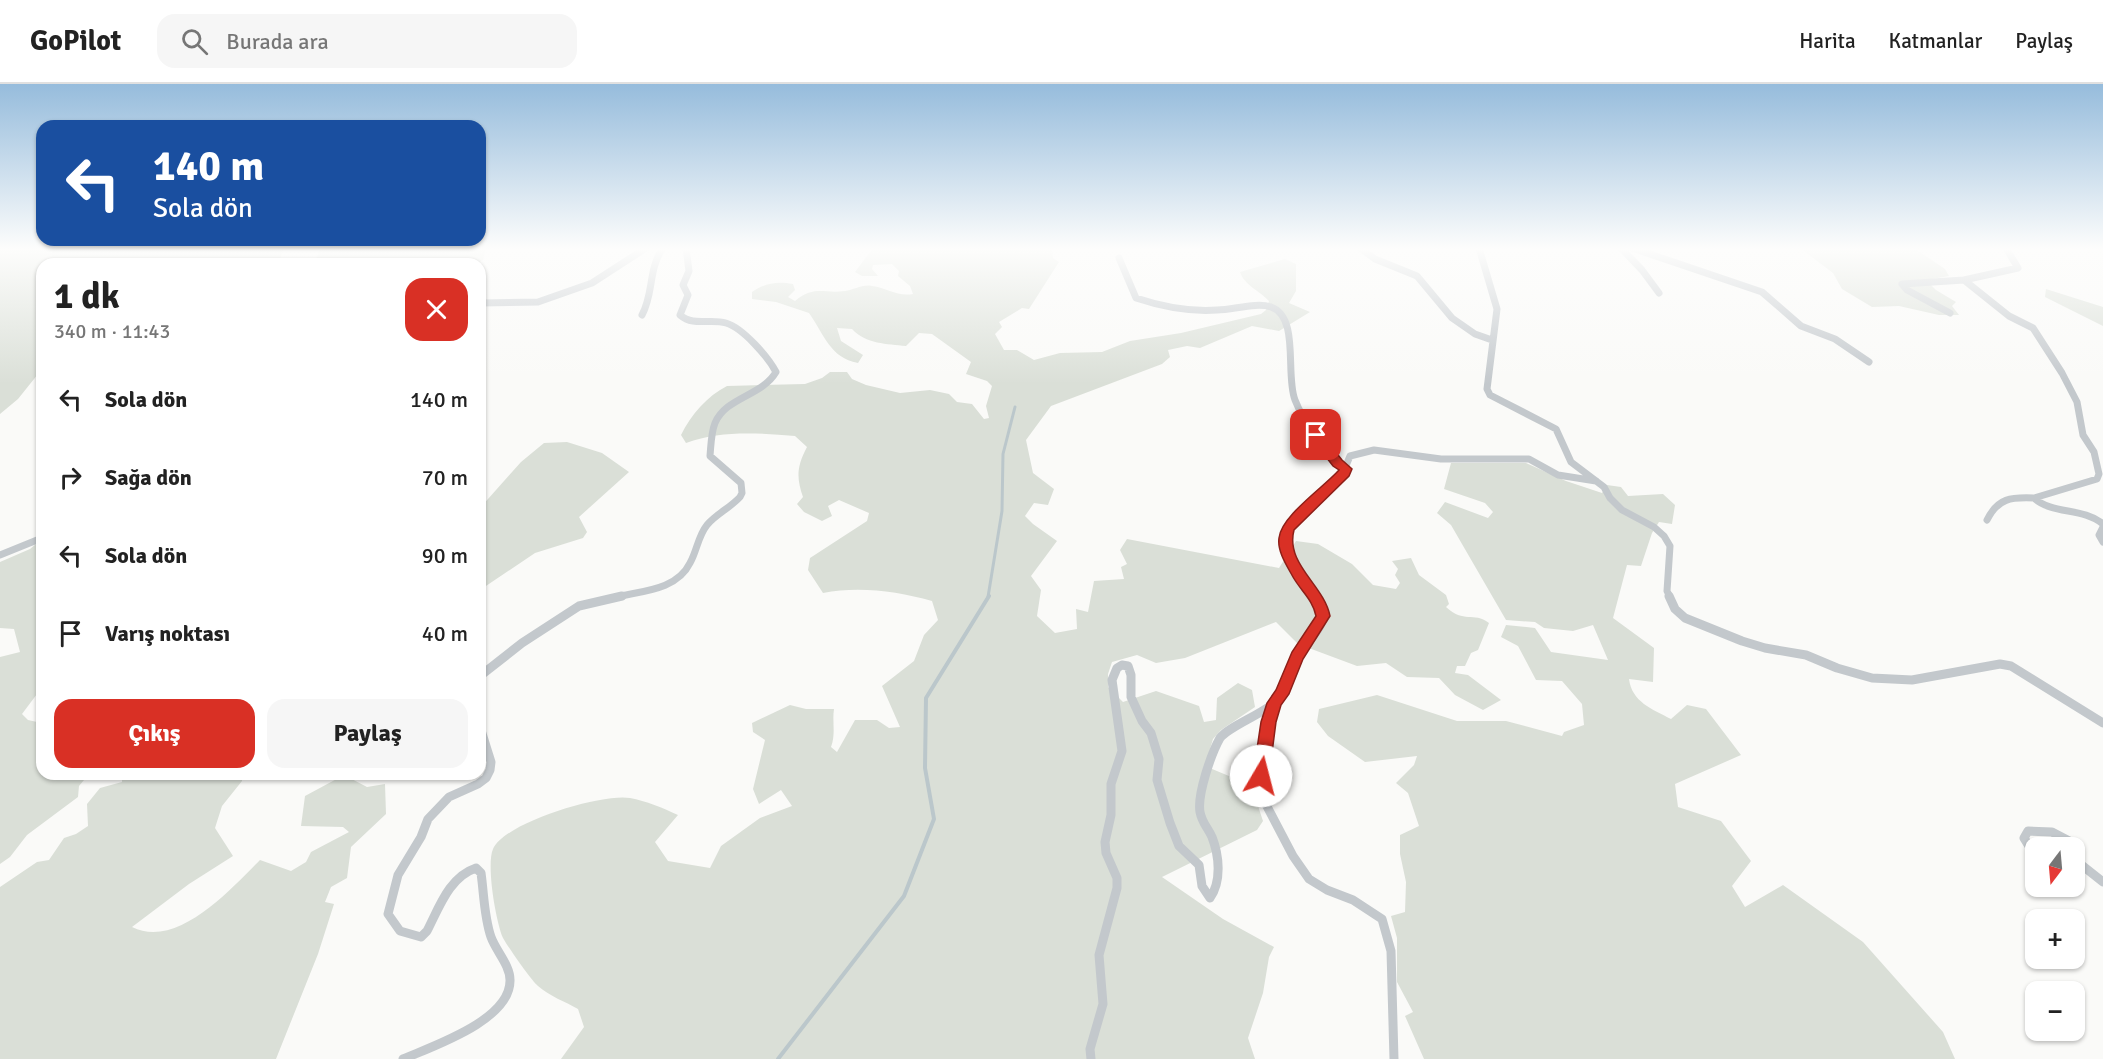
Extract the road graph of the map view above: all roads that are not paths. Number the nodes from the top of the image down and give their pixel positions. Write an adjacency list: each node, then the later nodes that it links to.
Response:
1 (562, 294): 10 (street)
2 (650, 294): 12 (street)
3 (687, 294): 23 (street)
4 (1135, 294): 15 (street)
5 (1430, 294): 13 (street)
6 (1492, 294): 13 (street)
7 (1764, 294): 14 (street)
8 (1913, 294): 11 (street)
9 (1981, 294): 17 (street)
10 (486, 303)
11 (1950, 314)
12 (642, 315)
13 (1492, 340): 16 (street)
14 (1869, 362)
15 (1346, 469): 16 (street); 24 (street)
16 (1596, 481): 25 (street)
17 (2034, 498): 18 (street); 19 (street)
18 (1987, 520)
19 (2103, 525): 21 (street)
20 (36, 540): 22 (street)
21 (2103, 542)
22 (0, 555)
23 (486, 671)
24 (1274, 703): 34 (street); 35 (street)
25 (2103, 723)
26 (486, 748): 27 (street)
27 (486, 778)
28 (482, 780): 33 (street)
29 (2065, 837): 30 (street)
30 (2025, 840)
31 (2085, 868): 32 (street)
32 (2103, 882)
33 (403, 1059)
34 (1091, 1059)
35 (1394, 1059)

